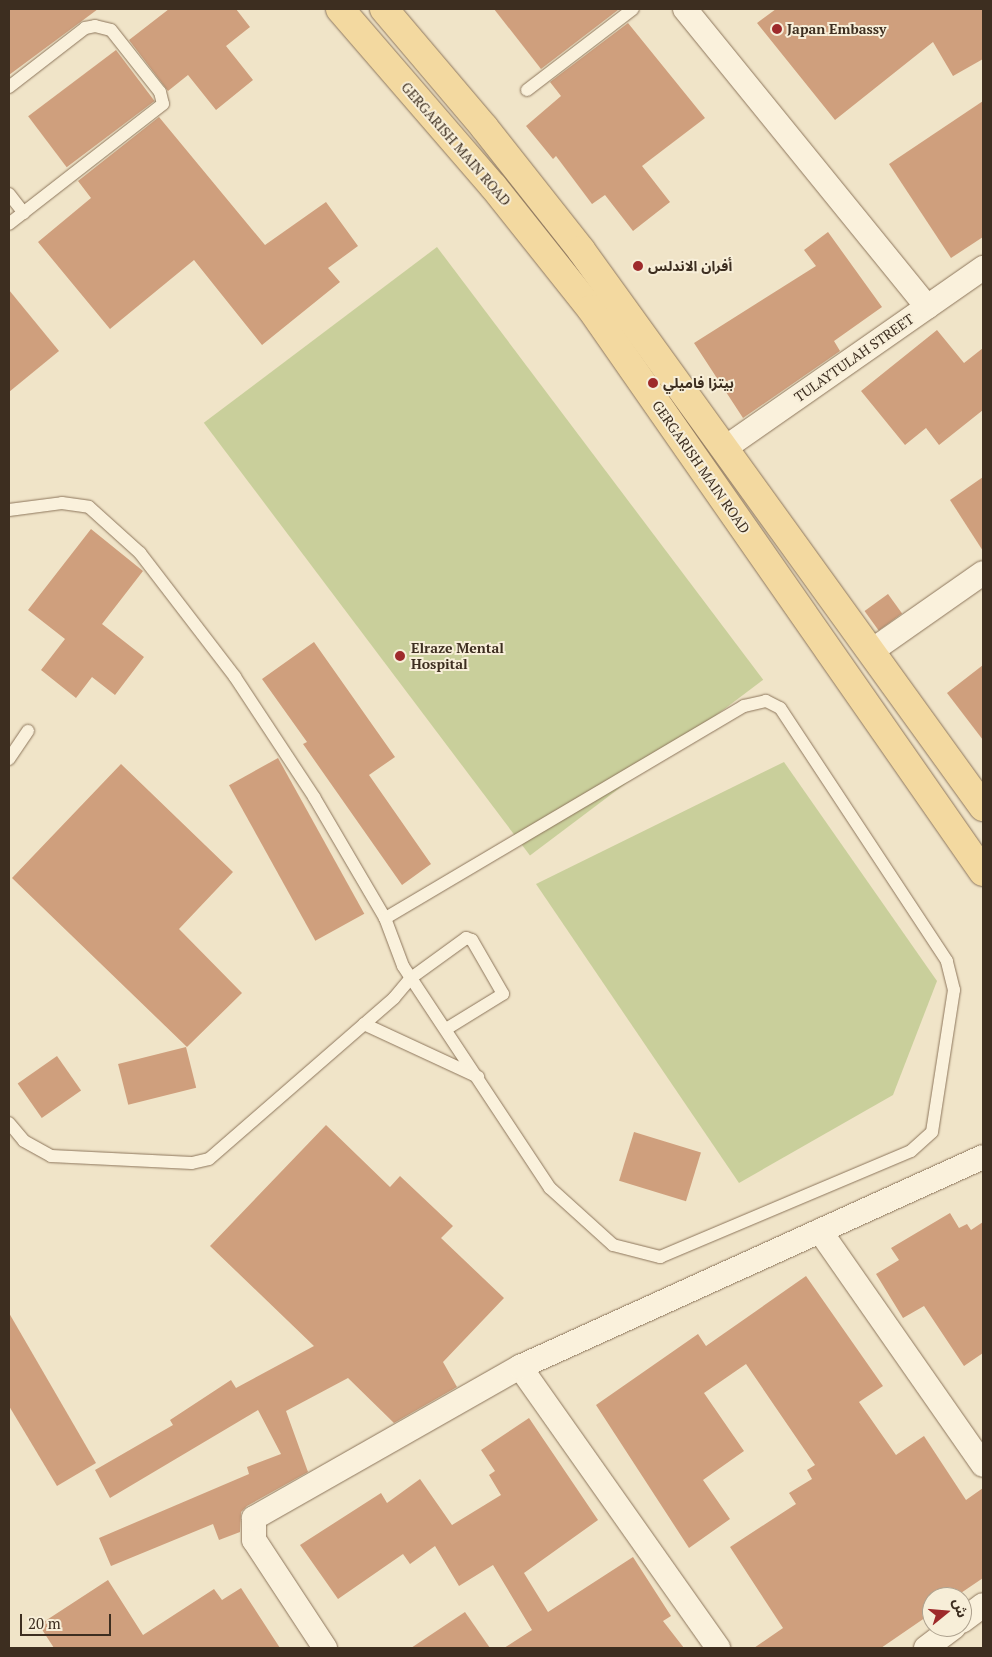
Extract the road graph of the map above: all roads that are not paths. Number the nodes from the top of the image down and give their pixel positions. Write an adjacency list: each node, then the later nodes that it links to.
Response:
1 (340, 9): 19 (main road, GERGARISH MAIN ROAD)
2 (384, 9): 12 (main road, GERGARISH MAIN ROAD)
3 (633, 9): 6 (lane)
4 (685, 9): 11 (street)
5 (9, 87): 8 (lane)
6 (526, 90)
7 (9, 194): 8 (lane)
8 (24, 213): 9 (lane)
9 (9, 224)
10 (983, 268): 11 (street, TULAYTULAH STREET)
11 (927, 307): 12 (street, TULAYTULAH STREET)
12 (725, 448): 15 (main road, GERGARISH MAIN ROAD)
13 (9, 510): 20 (lane)
14 (983, 573): 15 (street)
15 (873, 650): 18 (main road, GERGARISH MAIN ROAD)
16 (28, 730): 17 (lane)
17 (9, 759)
18 (983, 807)
19 (983, 872)
20 (384, 918): 21 (lane); 24 (lane)
21 (411, 978): 22 (lane); 23 (lane); 23 (lane)
22 (364, 1024): 24 (lane); 25 (lane)
23 (446, 1029): 24 (lane)
24 (481, 1078)
25 (9, 1123)
26 (983, 1157): 27 (street)
27 (820, 1230): 28 (street); 29 (street)
28 (520, 1367): 33 (street); 34 (street)
29 (983, 1465)
30 (983, 1606): 31 (street)
31 (972, 1614)
32 (941, 1637): 35 (street)
33 (325, 1648)
34 (718, 1648)
35 (926, 1648)

